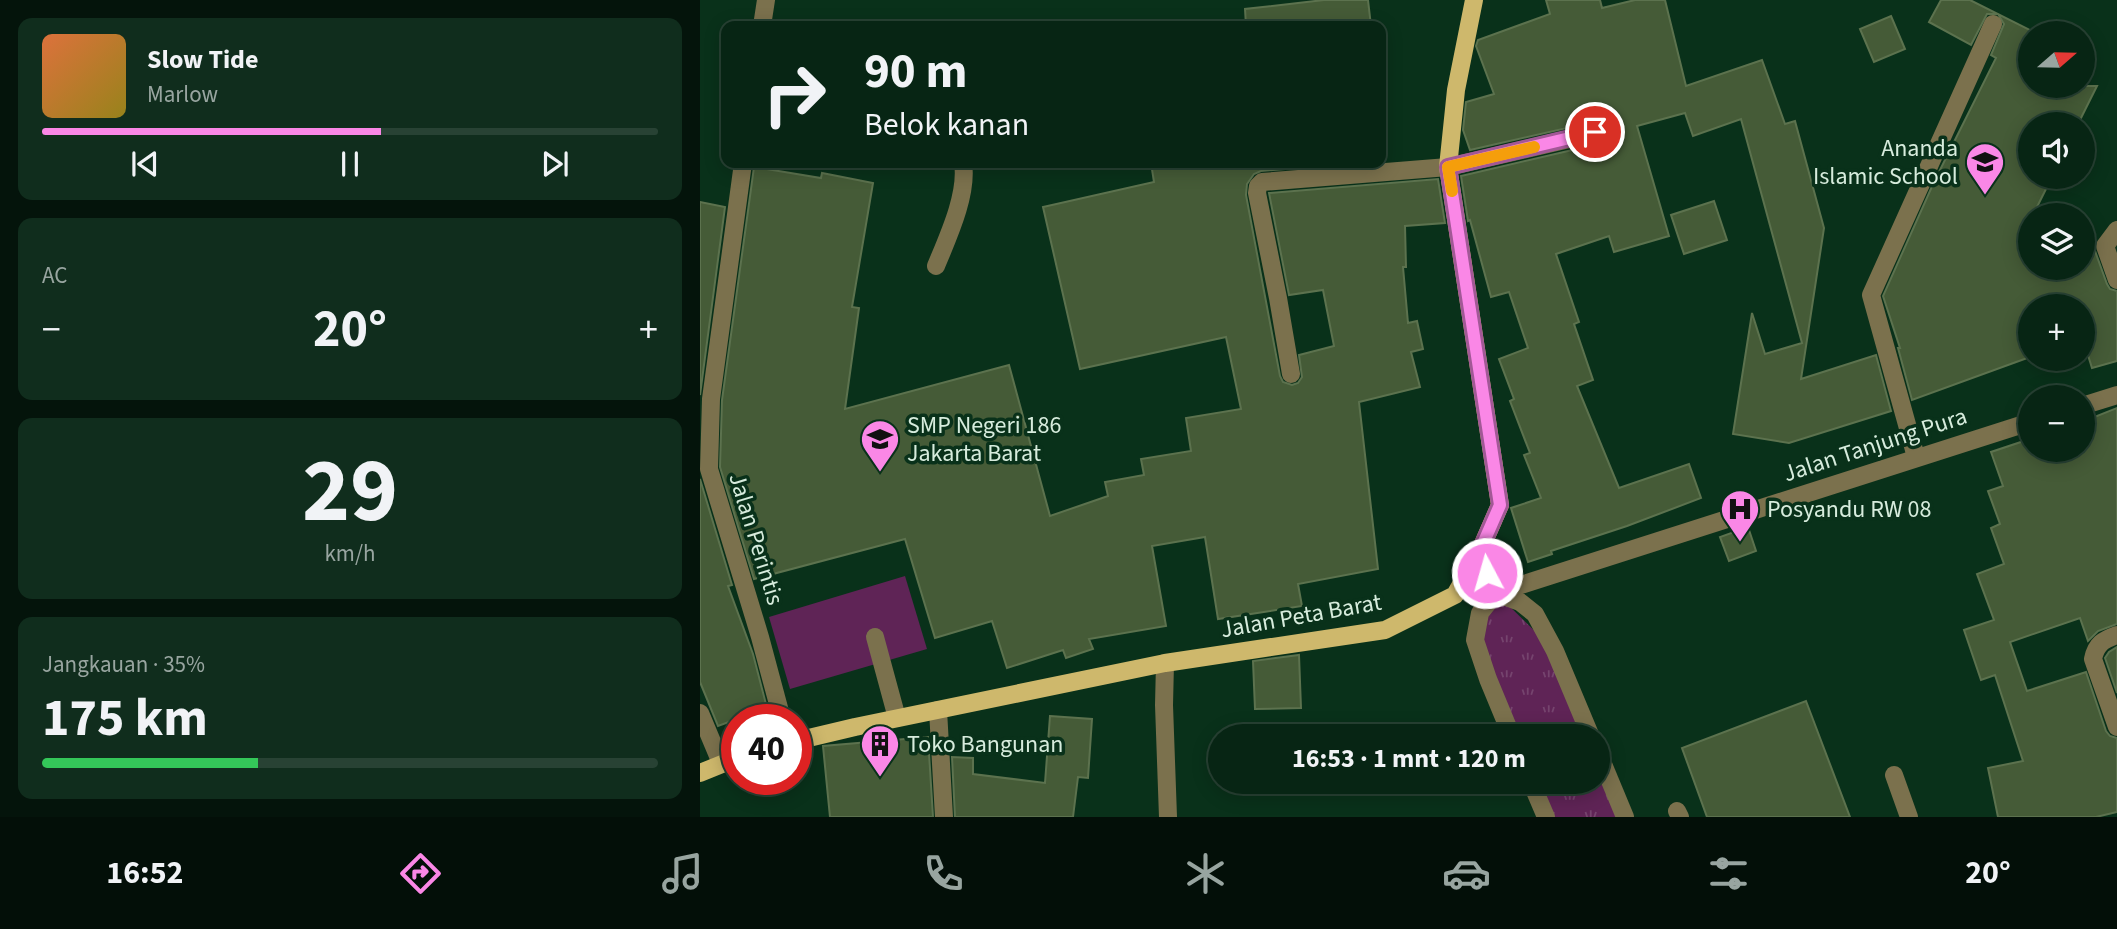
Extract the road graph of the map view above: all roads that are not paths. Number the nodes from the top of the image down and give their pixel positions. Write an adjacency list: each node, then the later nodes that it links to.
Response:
1 (766, 0): 3 (street)
2 (1474, 0): 6 (main road, Jalan Peta Barat)
3 (763, 21)
4 (1993, 24): 17 (street)
5 (1595, 132): 6 (street)
6 (1448, 167): 12 (street); 18 (main road, Jalan Peta Barat)
7 (742, 168): 14 (street, Jalan Perintis)
8 (964, 168): 10 (street)
9 (2117, 230): 11 (street)
10 (936, 266)
11 (2117, 280)
12 (1291, 374)
13 (2117, 395): 15 (street)
14 (705, 398): 23 (street, Jalan Perintis)
15 (2095, 402)
16 (2018, 426): 17 (street, Jalan Tanjung Pura)
17 (1916, 457): 19 (street, Jalan Tanjung Pura)
18 (1479, 553): 19 (street); 22 (main road, Jalan Peta Barat)
19 (1496, 593): 27 (street); 28 (street)
20 (2117, 635): 29 (street)
21 (875, 638): 26 (street)
22 (1165, 663): 24 (main road, Jalan Peta Barat); 39 (street)
23 (778, 704)
24 (938, 710): 26 (main road, Jalan Peta Barat); 38 (street)
25 (700, 713): 31 (street)
26 (897, 718): 30 (main road, Jalan Peta Barat)
27 (1507, 724)
28 (1586, 724)
29 (2117, 727)
30 (812, 737)
31 (721, 747)
32 (721, 764): 33 (main road)
33 (700, 773)
34 (1894, 775): 41 (street)
35 (1610, 785): 37 (street)
36 (1536, 794): 40 (street)
37 (1621, 816)
38 (944, 817)
39 (1168, 817)
40 (1546, 817)
41 (1909, 817)

